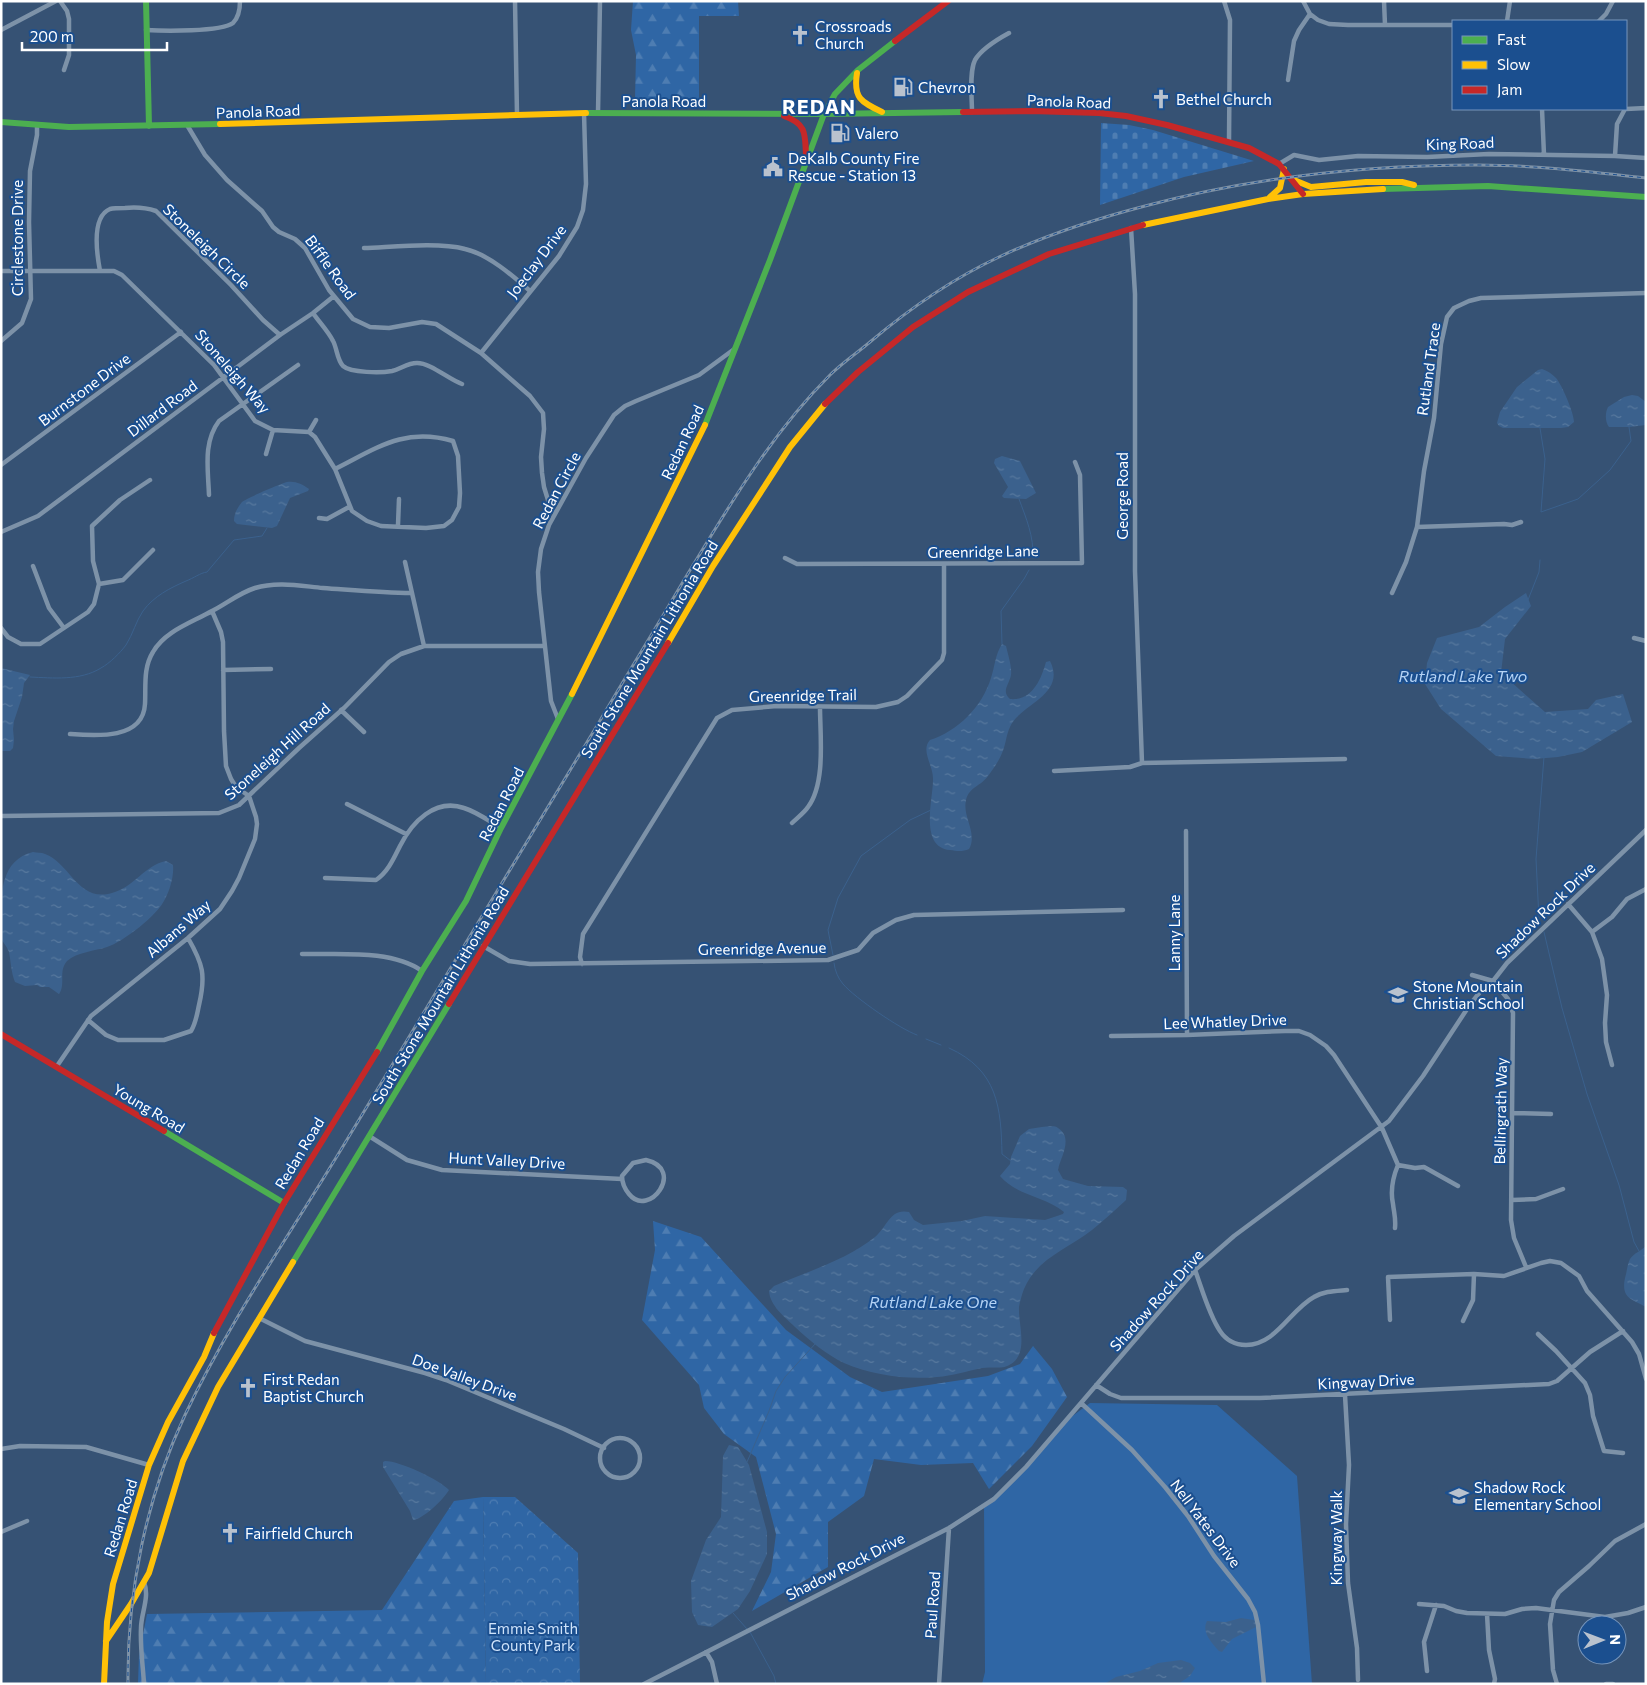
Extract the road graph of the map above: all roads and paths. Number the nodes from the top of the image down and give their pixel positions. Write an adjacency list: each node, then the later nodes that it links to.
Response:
1 (56, 1): 18 (street)
2 (60, 1): 21 (street)
3 (146, 1): 19 (main road)
4 (240, 1): 19 (street)
5 (515, 1): 34 (street)
6 (600, 1): 30 (street)
7 (948, 1): 22 (main road, Redan Road)
8 (1224, 1): 39 (street)
9 (1303, 1): 13 (street)
10 (1384, 1): 16 (street)
11 (1510, 1): 14 (street)
12 (1613, 1): 15 (street)
13 (1310, 14): 16 (street); 23 (street)
14 (1508, 20)
15 (1600, 20)
16 (1385, 25): 17 (street)
17 (1452, 26)
18 (1, 30)
19 (146, 30): 38 (main road)
20 (1009, 33): 28 (street)
21 (64, 70)
22 (858, 70): 31 (main road); 33 (main road, Redan Road)
23 (1288, 80)
24 (1646, 108): 25 (street)
25 (1627, 109)
26 (1542, 110): 40 (street)
27 (1624, 110): 41 (street)
28 (972, 112): 31 (main road, Panola Road); 39 (main road, Panola Road)
29 (584, 113): 30 (main road, Panola Road); 34 (main road, Panola Road); 55 (street, Joeclay Drive)
30 (598, 113): 32 (main road, Panola Road)
31 (886, 113): 33 (main road, Panola Road)
32 (770, 114): 33 (main road, Panola Road); 43 (main road)
33 (824, 114): 43 (main road, Redan Road)
34 (517, 115): 37 (main road, Panola Road)
35 (1, 122): 36 (main road, Panola Road)
36 (37, 125): 38 (main road, Panola Road); 53 (street, Circlestone Drive)
37 (187, 125): 38 (main road, Panola Road); 57 (street, Biffle Road)
38 (149, 126)
39 (1229, 142): 44 (main road, Panola Road)
40 (1544, 154): 41 (street, King Road); 44 (street, King Road)
41 (1615, 156): 42 (street, King Road)
42 (1646, 158)
43 (806, 160): 62 (main road, Redan Road)
44 (1282, 167): 45 (main road, Panola Road); 49 (main road)
45 (1293, 180): 46 (main road); 47 (main road, Panola Road)
46 (1420, 187): 47 (main road, South Stone Mountain Lithonia Road); 48 (main road, South Stone Mountain Lithonia Road)
47 (1303, 194): 49 (main road, South Stone Mountain Lithonia Road)
48 (1646, 197)
49 (1265, 200): 50 (main road, South Stone Mountain Lithonia Road)
50 (1131, 228): 108 (street, George Road); 124 (main road, South Stone Mountain Lithonia Road)
51 (364, 248): 55 (street)
52 (1, 271): 53 (street, Stoneleigh Way)
53 (31, 271): 54 (street, Stoneleigh Way); 61 (street, Circlestone Drive)
54 (100, 271): 59 (street, Stoneleigh Way); 60 (street, Stoneleigh Circle)
55 (530, 291): 63 (street, Joeclay Drive)
56 (1646, 293): 83 (street, Rutland Trace)
57 (334, 296): 58 (street, Dillard Road); 63 (street, Biffle Road)
58 (313, 313): 60 (street, Dillard Road); 66 (street)
59 (181, 332): 65 (street, Stoneleigh Way); 73 (street, Burnstone Drive)
60 (280, 335): 65 (street, Dillard Road)
61 (1, 341)
62 (734, 349): 79 (street, Redan Circle); 104 (main road, Redan Road)
63 (481, 353): 79 (street, Biffle Road)
64 (298, 364): 67 (street)
65 (224, 378): 67 (street, Stoneleigh Way); 84 (street, Dillard Road)
66 (462, 384)
67 (243, 404): 69 (street, Stoneleigh Way); 76 (street)
68 (316, 420): 70 (street)
69 (273, 430): 70 (street, Stoneleigh Way); 71 (street)
70 (309, 432): 74 (street)
71 (266, 454)
72 (1075, 462): 88 (street, Greenridge Lane)
73 (1, 465)
74 (335, 469): 78 (street); 82 (street)
75 (150, 480): 90 (street)
76 (209, 494)
77 (399, 499): 82 (street)
78 (350, 507): 80 (street); 82 (street)
79 (555, 513): 99 (street, Redan Circle)
80 (319, 518)
81 (1521, 522): 83 (street)
82 (398, 526)
83 (1417, 527): 92 (street, Rutland Trace)
84 (1, 532)
85 (153, 550): 90 (street)
86 (785, 558): 88 (street, Greenridge Lane)
87 (405, 562): 91 (street)
88 (944, 564): 102 (street, Greenridge Trail)
89 (33, 566): 95 (street)
90 (99, 584): 95 (street)
91 (410, 592): 93 (street); 98 (street)
92 (1392, 593)
93 (212, 611): 101 (street, Albans Way); 106 (street)
94 (1, 628): 95 (street)
95 (64, 628)
96 (1634, 638): 97 (street)
97 (1646, 641)
98 (424, 646): 99 (street, Stoneleigh Hill Road); 103 (street, Stoneleigh Hill Road)
99 (545, 646): 104 (street, Redan Circle)
100 (270, 669): 101 (street)
101 (223, 670): 110 (street, Albans Way)
102 (820, 706): 113 (street); 126 (street, Greenridge Trail)
103 (341, 710): 105 (street); 110 (street, Stoneleigh Hill Road)
104 (558, 719): 114 (main road, Redan Road)
105 (364, 732)
106 (70, 734)
107 (1345, 759): 108 (street)
108 (1142, 764): 109 (street)
109 (1054, 771)
110 (248, 796): 112 (street, Stoneleigh Hill Road); 123 (street, Albans Way)
111 (347, 804): 117 (street)
112 (1, 816)
113 (792, 824)
114 (501, 828): 117 (street); 127 (main road, Redan Road)
115 (1646, 830): 120 (street, Shadow Rock Drive)
116 (1186, 831): 133 (street, Lanny Lane)
117 (406, 834): 118 (street)
118 (325, 878)
119 (1646, 889): 122 (street)
120 (1568, 904): 122 (street); 129 (street, Shadow Rock Drive)
121 (1123, 910): 126 (street, Greenridge Avenue)
122 (1592, 932): 134 (street)
123 (188, 938): 130 (street, Albans Way); 130 (street)
124 (483, 946): 126 (street, Greenridge Avenue); 139 (main road, South Stone Mountain Lithonia Road)
125 (302, 954): 127 (street)
126 (582, 964)
127 (422, 971): 145 (main road, Redan Road)
128 (1472, 975): 129 (street)
129 (1493, 980): 136 (street, Bellingrath Way); 138 (street, Shadow Rock Drive)
130 (88, 1020): 135 (street, Albans Way)
131 (1, 1034): 135 (main road, Young Road)
132 (1110, 1036): 133 (street, Lee Whatley Drive)
133 (1187, 1036): 138 (street, Lee Whatley Drive)
134 (1612, 1065)
135 (57, 1066): 145 (main road, Young Road)
136 (1512, 1113): 137 (street); 144 (street, Bellingrath Way)
137 (1552, 1114)
138 (1382, 1128): 140 (street, Lee Whatley Drive); 148 (street, Shadow Rock Drive)
139 (369, 1136): 141 (street, Hunt Valley Drive); 151 (main road, South Stone Mountain Lithonia Road)
140 (1398, 1165): 142 (street); 146 (street)
141 (622, 1179): 141 (street)
142 (1458, 1186)
143 (1563, 1189): 144 (street)
144 (1512, 1200): 147 (street, Bellingrath Way)
145 (284, 1203): 164 (main road, Redan Road)
146 (1395, 1228)
147 (1526, 1268): 149 (street); 154 (street)
148 (1195, 1270): 150 (street); 158 (street, Shadow Rock Drive)
149 (1474, 1274): 152 (street); 153 (street)
150 (1348, 1290)
151 (259, 1318): 161 (street, Doe Valley Drive); 169 (main road, South Stone Mountain Lithonia Road)
152 (1390, 1320)
153 (1463, 1321)
154 (1623, 1330): 156 (street, Kingway Drive); 157 (street)
155 (1538, 1334): 156 (street)
156 (1572, 1368): 159 (street, Kingway Drive); 163 (street)
157 (1646, 1379)
158 (1096, 1385): 159 (street, Kingway Drive); 160 (street, Shadow Rock Drive)
159 (1345, 1395): 178 (street, Kingway Walk)
160 (1081, 1403): 167 (street, Shadow Rock Drive); 184 (street, Nell Yates Drive)
161 (604, 1448): 161 (street)
162 (1, 1449): 164 (street)
163 (1623, 1453)
164 (149, 1465): 175 (main road, Redan Road)
165 (27, 1522): 168 (street)
166 (1646, 1524): 173 (street)
167 (949, 1528): 176 (street, Shadow Rock Drive); 183 (street, Paul Road)
168 (1, 1532)
169 (144, 1582): 175 (main road, South Stone Mountain Lithonia Road); 180 (street)
170 (1419, 1604): 171 (street)
171 (1436, 1605): 174 (street); 177 (street)
172 (1646, 1607): 173 (street)
173 (1551, 1610): 174 (street); 186 (street)
174 (1487, 1614): 185 (street)
175 (106, 1641): 179 (main road)
176 (706, 1652): 181 (street, Shadow Rock Drive); 182 (street)
177 (1426, 1671)
178 (1358, 1680)
179 (104, 1684)
180 (144, 1684)
181 (644, 1684)
182 (717, 1684)
183 (939, 1684)
184 (1264, 1684)
185 (1494, 1684)
186 (1557, 1684)
187 (1606, 1684): 188 (street)
188 (1613, 1684)

